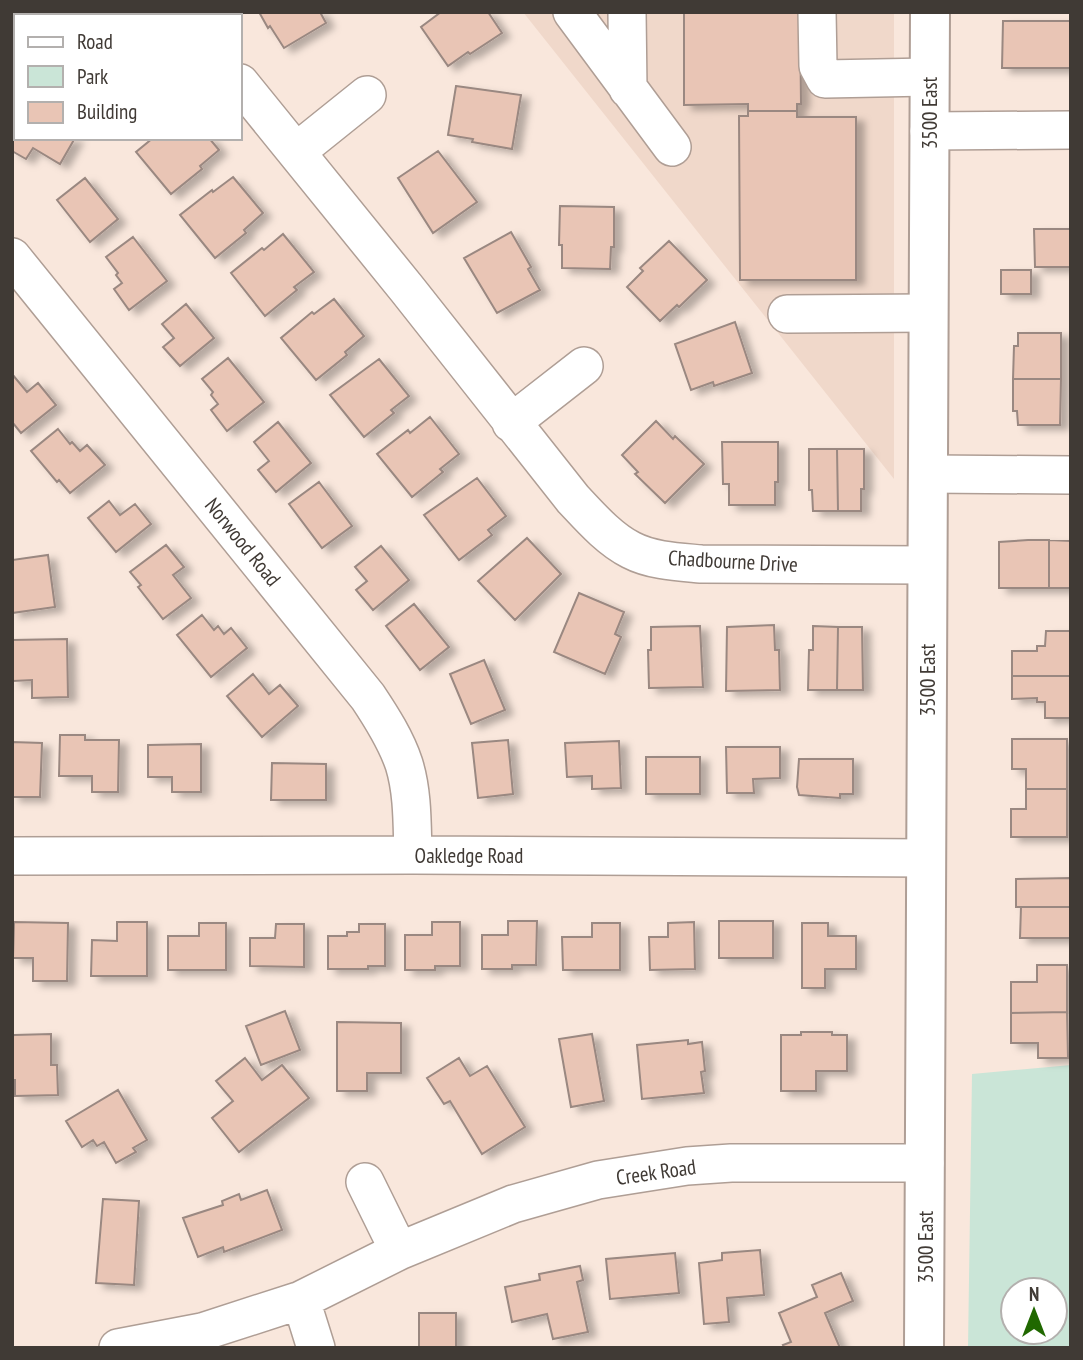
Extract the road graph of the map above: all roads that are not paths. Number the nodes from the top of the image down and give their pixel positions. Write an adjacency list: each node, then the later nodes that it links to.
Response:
1 (572, 12): 7 (street)
2 (627, 12): 7 (street)
3 (817, 12): 5 (street)
4 (930, 12): 5 (main road, 3500 East)
5 (929, 77): 10 (main road, 3500 East)
6 (242, 85): 12 (street, Chadbourne Drive)
7 (628, 89): 11 (street)
8 (367, 95): 12 (street)
9 (1071, 130): 10 (street)
10 (929, 131): 14 (main road, 3500 East)
11 (672, 148)
12 (296, 152): 17 (street, Chadbourne Drive)
13 (12, 257): 21 (street, Norwood Road)
14 (928, 313): 15 (street); 18 (main road, 3500 East)
15 (787, 314)
16 (584, 366): 17 (street)
17 (512, 423): 20 (street, Chadbourne Drive)
18 (928, 474): 19 (street); 20 (main road, 3500 East)
19 (1071, 475)
20 (927, 565): 23 (main road, 3500 East)
21 (414, 855): 22 (street, Oakledge Road); 23 (street, Oakledge Road)
22 (12, 856)
23 (926, 858): 24 (main road, 3500 East)
24 (925, 1163): 26 (street, Creek Road); 30 (main road, 3500 East)
25 (365, 1182): 26 (street)
26 (399, 1251): 27 (street, Creek Road)
27 (301, 1300): 28 (street, Creek Road); 29 (street)
28 (118, 1348)
29 (316, 1348)
30 (925, 1348)

